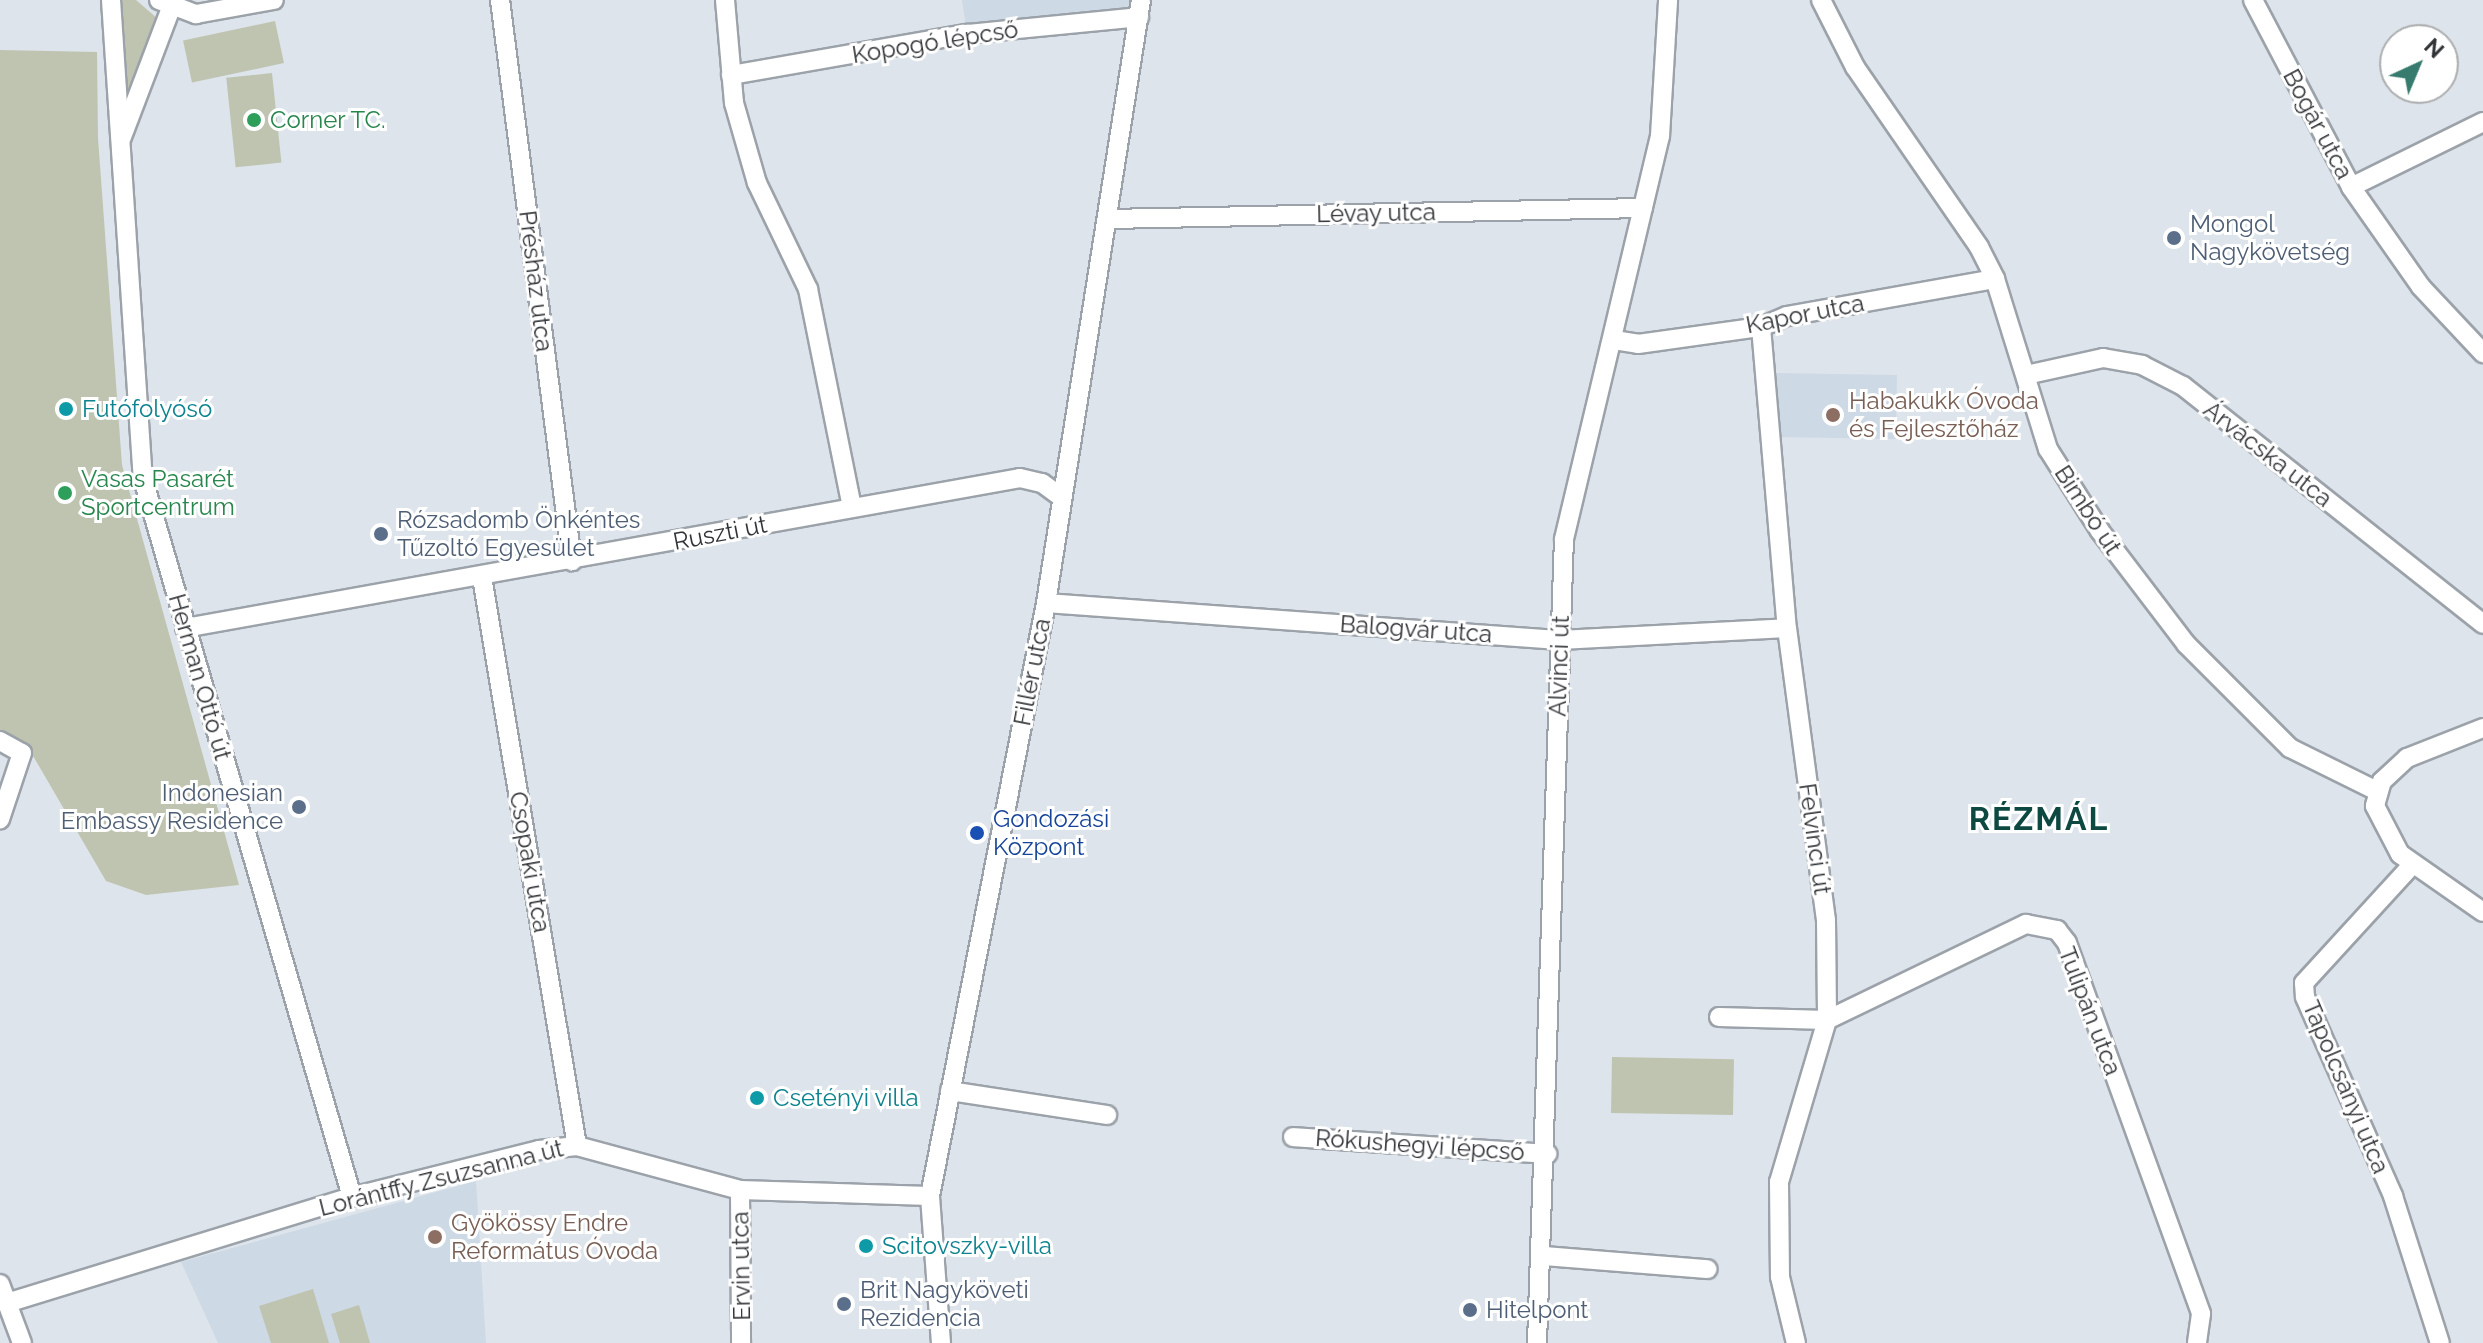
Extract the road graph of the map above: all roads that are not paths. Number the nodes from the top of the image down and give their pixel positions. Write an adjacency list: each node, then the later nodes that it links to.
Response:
1 (111, 0): 12 (street, Herman Ottó út)
2 (274, 0): 8 (street)
3 (500, 0): 23 (street, Présház utca)
4 (725, 0): 10 (street)
5 (1668, 0): 14 (street, Alvinci út)
6 (1821, 0): 16 (street, Bimbó út)
7 (2253, 0): 13 (street, Bogár utca)
8 (168, 2): 12 (street, Herman Ottó út)
9 (1140, 8): 10 (street, Kopogó lépcső); 15 (street, Fillér utca)
10 (731, 75): 22 (street)
11 (2483, 122): 13 (street)
12 (119, 143): 27 (street, Herman Ottó út)
13 (2351, 187): 19 (street, Bogár utca)
14 (1643, 208): 15 (street, Lévay utca); 18 (street, Alvinci út)
15 (1109, 219): 21 (street, Fillér utca)
16 (1995, 279): 17 (street, Kapor utca); 20 (street, Bimbó út)
17 (1761, 327): 18 (street, Kapor utca); 28 (street, Felvinci út)
18 (1614, 340): 29 (street, Alvinci út)
19 (2483, 353)
20 (2026, 375): 26 (street, Árvácska utca); 32 (street, Bimbó út)
21 (1061, 497): 22 (street, Ruszti út); 25 (street, Fillér utca)
22 (852, 508): 23 (street, Ruszti út)
23 (572, 561): 24 (street, Ruszti út)
24 (482, 577): 27 (street, Ruszti út); 41 (street, Csopaki utca)
25 (1046, 603): 29 (street, Balogvár utca); 38 (street, Fillér utca)
26 (2483, 624)
27 (185, 628): 45 (street, Herman Ottó út)
28 (1787, 628): 29 (street, Balogvár utca); 37 (street, Felvinci út)
29 (1560, 640): 42 (street, Alvinci út)
30 (2483, 728): 32 (street)
31 (0, 741): 33 (street)
32 (2377, 791): 34 (street)
33 (0, 819)
34 (2412, 865): 35 (street); 56 (street, Tapolcsányi utca)
35 (2483, 912)
36 (1719, 1017): 37 (street, Tulipán utca)
37 (1827, 1020): 54 (street, Felvinci út); 55 (street, Tulipán utca)
38 (950, 1091): 39 (street); 44 (street, Fillér utca)
39 (1107, 1115)
40 (1293, 1137): 42 (street, Rókushegyi lépcső)
41 (577, 1146): 43 (street, Lorántffy Zsuzsanna út); 45 (street, Lorántffy Zsuzsanna út)
42 (1547, 1154): 46 (street, Alvinci út)
43 (740, 1190): 44 (street, Lorántffy Zsuzsanna út); 51 (street, Ervin utca)
44 (930, 1196): 52 (street, Fillér utca)
45 (352, 1197): 49 (street, Lorántffy Zsuzsanna út)
46 (1544, 1256): 47 (street); 53 (street, Alvinci út)
47 (1707, 1269)
48 (0, 1284): 49 (street)
49 (7, 1303): 50 (street)
50 (22, 1343)
51 (741, 1343)
52 (941, 1343)
53 (1537, 1343)
54 (1796, 1343)
55 (2197, 1343)
56 (2440, 1343)

